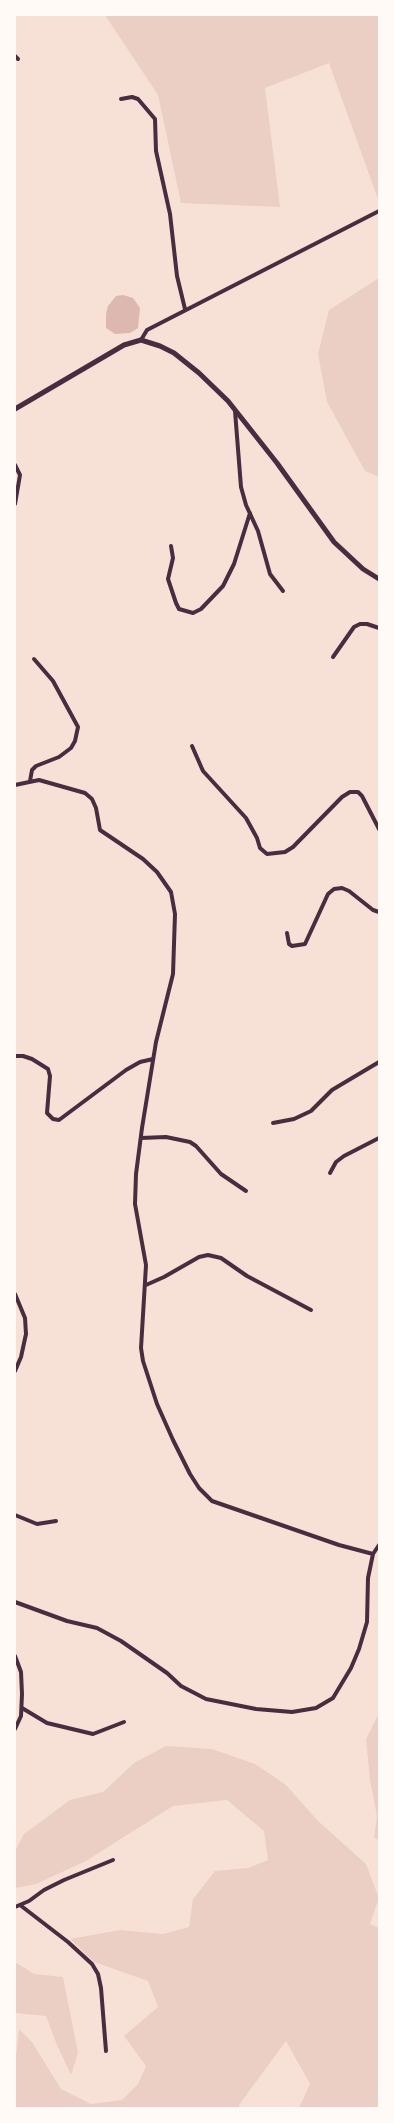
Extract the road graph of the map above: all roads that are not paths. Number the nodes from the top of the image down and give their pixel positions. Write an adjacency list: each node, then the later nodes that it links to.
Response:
1 (121, 99): 3 (street)
2 (379, 211): 3 (street)
3 (185, 310): 4 (street)
4 (141, 340): 5 (main road); 6 (main road)
5 (15, 409)
6 (235, 409): 9 (street); 11 (main road)
7 (15, 465): 8 (street)
8 (15, 504)
9 (250, 514): 10 (street); 12 (street)
10 (171, 546)
11 (379, 579)
12 (282, 591)
13 (379, 628): 14 (street)
14 (333, 657)
15 (34, 659): 17 (street)
16 (192, 746): 19 (street)
17 (30, 781): 18 (street); 23 (street)
18 (15, 785)
19 (379, 829)
20 (379, 912): 21 (street)
21 (287, 933)
22 (15, 1056): 23 (street)
23 (153, 1060): 26 (street)
24 (379, 1062): 25 (street)
25 (273, 1123)
26 (141, 1138): 29 (street); 30 (street)
27 (379, 1138): 28 (street)
28 (330, 1173)
29 (246, 1191)
30 (146, 1285): 32 (street); 37 (street)
31 (15, 1294): 33 (street)
32 (311, 1310)
33 (15, 1371)
34 (15, 1515): 35 (street)
35 (56, 1520)
36 (379, 1545): 37 (street)
37 (372, 1554): 38 (street)
38 (15, 1602)
39 (15, 1656): 40 (street)
40 (22, 1708): 41 (street); 42 (street)
41 (124, 1722)
42 (15, 1729)
43 (113, 1860): 44 (street)
44 (20, 1905): 45 (street); 46 (street)
45 (15, 1907)
46 (106, 2051)

